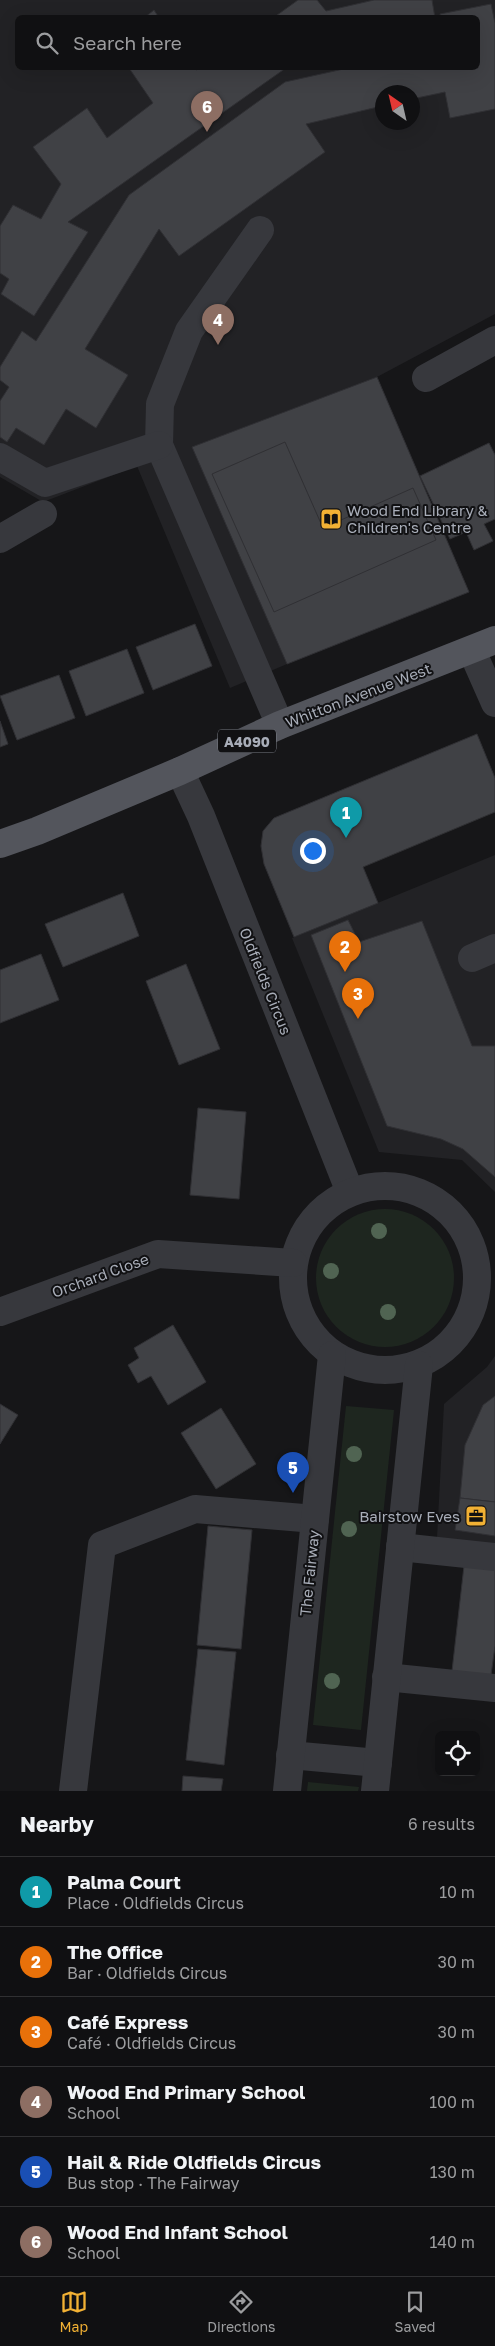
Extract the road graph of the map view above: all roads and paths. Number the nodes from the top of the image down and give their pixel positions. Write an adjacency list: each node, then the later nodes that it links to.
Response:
1 (260, 230): 4 (street)
2 (495, 340): 3 (street)
3 (426, 378)
4 (159, 445): 5 (street); 10 (street)
5 (0, 457)
6 (43, 514): 7 (street)
7 (0, 539)
8 (483, 646): 9 (street); 10 (main road, Whitton Avenue West / A4090)
9 (495, 703)
10 (280, 725): 11 (main road, Whitton Avenue West / A4090)
11 (180, 771): 12 (main road, Whitton Avenue West / A4090); 13 (street, Oldfields Circus)
12 (0, 844)
13 (350, 1192): 14 (street); 15 (street)
14 (293, 1263): 16 (street, Orchard Close); 17 (street)
15 (487, 1287): 18 (street)
16 (0, 1312)
17 (332, 1355): 18 (street); 19 (street, The Fairway)
18 (419, 1365): 20 (street)
19 (315, 1519): 24 (street, The Fairway); 26 (street)
20 (400, 1547): 21 (street); 22 (street)
21 (495, 1557)
22 (386, 1677): 23 (street); 25 (street)
23 (495, 1688)
24 (290, 1755): 25 (street); 27 (street, The Fairway)
25 (378, 1763): 28 (street)
26 (73, 1791)
27 (286, 1791)
28 (375, 1791)

